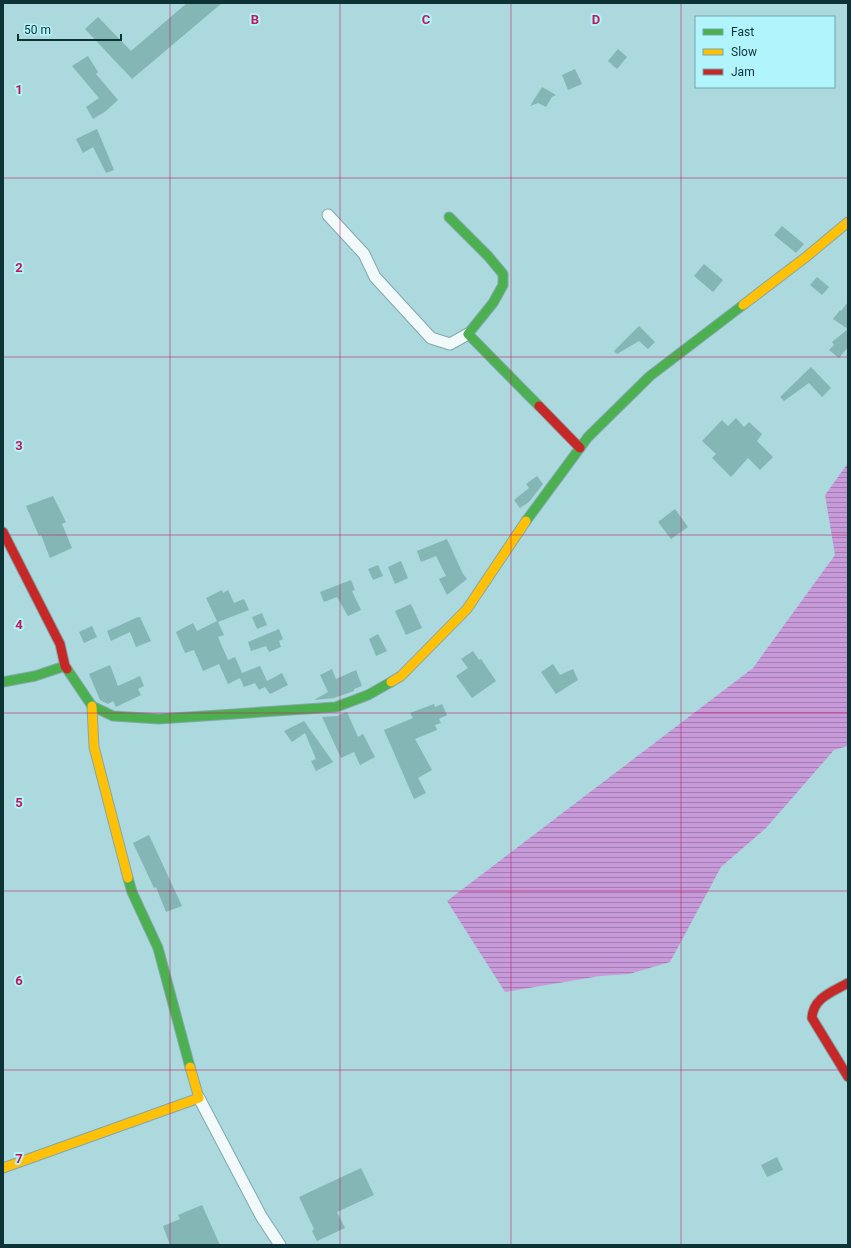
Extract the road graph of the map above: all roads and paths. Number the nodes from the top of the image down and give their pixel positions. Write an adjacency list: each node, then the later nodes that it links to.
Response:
1 (328, 215): 4 (street)
2 (449, 217): 4 (street)
3 (848, 222): 5 (street)
4 (468, 334): 5 (street)
5 (580, 448): 9 (street)
6 (3, 532): 7 (street)
7 (65, 666): 8 (street); 9 (street)
8 (3, 682)
9 (92, 706): 12 (street)
10 (848, 984): 11 (street)
11 (848, 1077)
12 (199, 1098): 13 (street); 14 (street)
13 (3, 1168)
14 (280, 1245)

